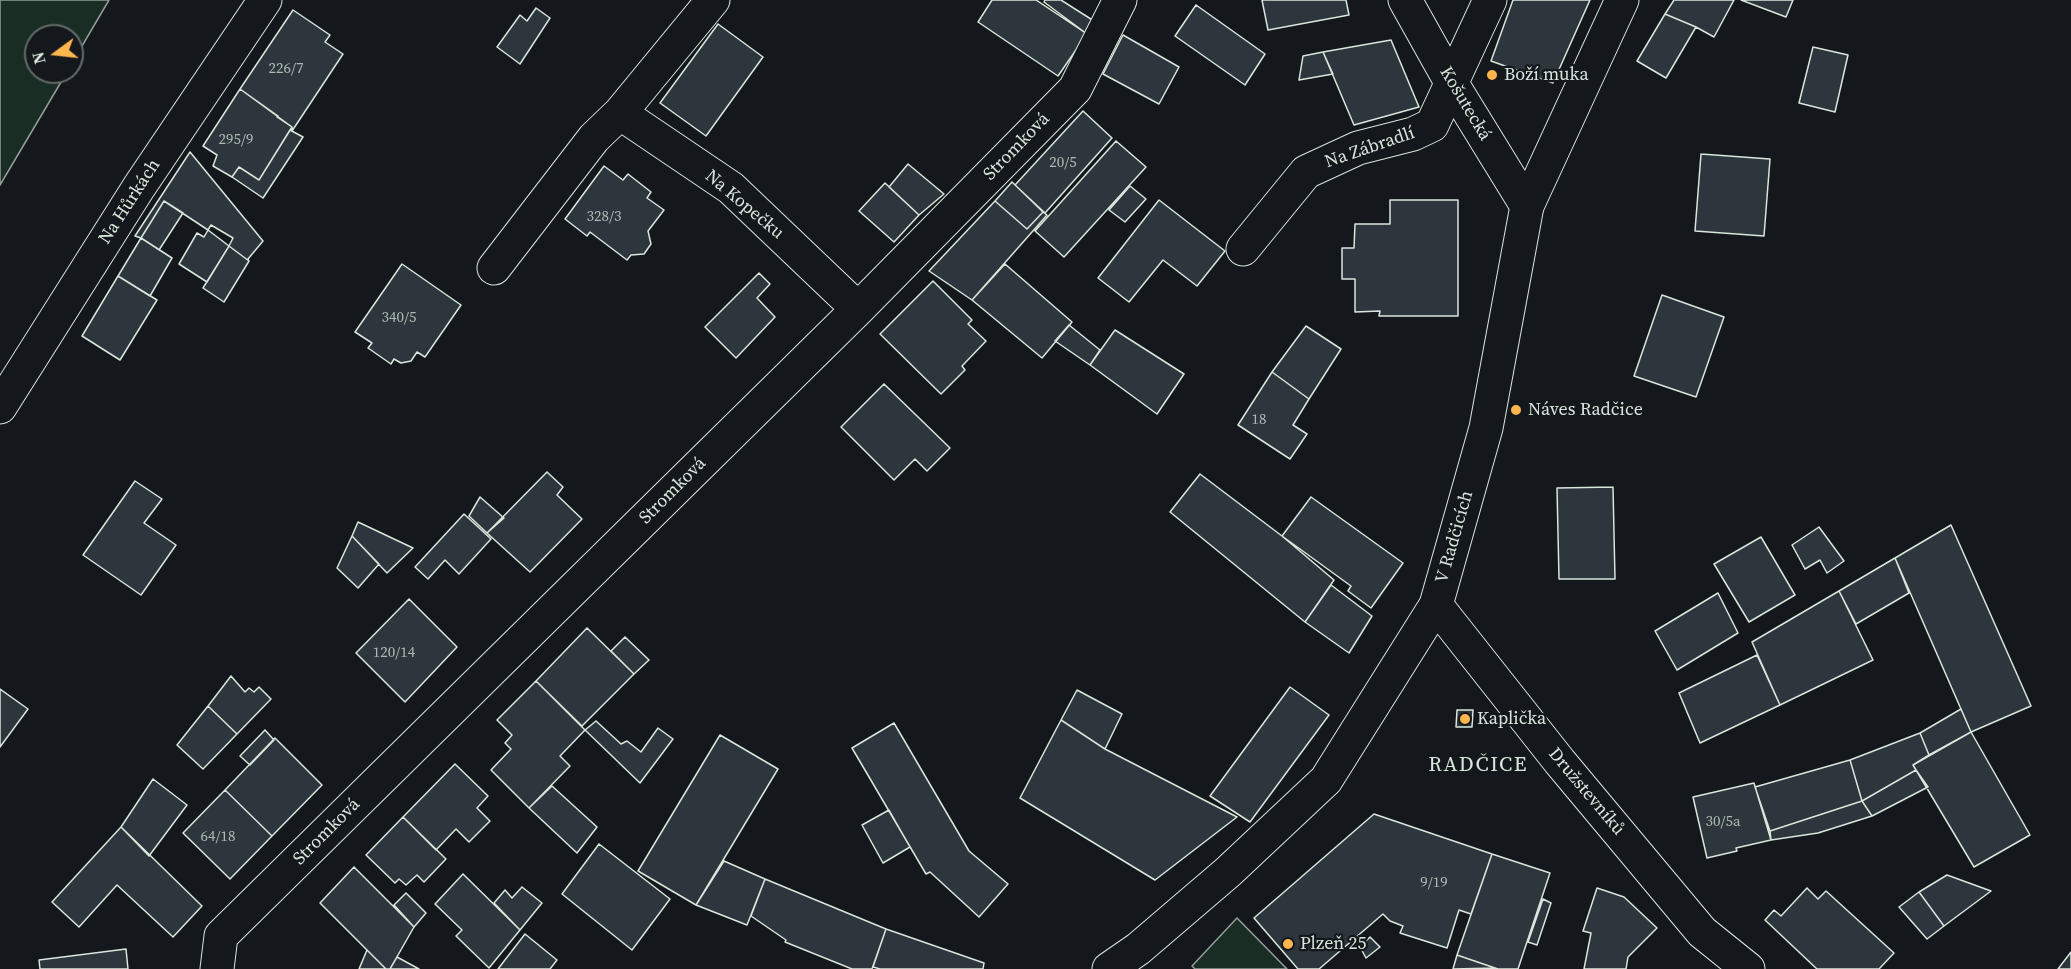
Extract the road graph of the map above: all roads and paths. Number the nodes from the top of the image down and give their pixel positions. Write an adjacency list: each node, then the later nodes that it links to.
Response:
1 (265, 0): 13 (street, Na Hůrkách)
2 (712, 0): 8 (street)
3 (1120, 0): 12 (street, Stromková)
4 (1405, 0): 7 (street, Košutecká)
5 (1490, 0): 7 (street, Na Zábradlí)
6 (1622, 0): 9 (street, V Radčicích)
7 (1452, 84): 9 (street, Košutecká); 10 (street, Na Zábradlí)
8 (620, 113): 11 (street); 12 (street, Na Kopečku)
9 (1527, 206): 14 (street, V Radčicích)
10 (1243, 249)
11 (494, 268)
12 (858, 309): 15 (street, Stromková)
13 (0, 407)
14 (1436, 605): 16 (street, V Radčicích); 17 (street, Družstevníků)
15 (217, 969)
16 (1109, 969)
17 (1748, 969)

